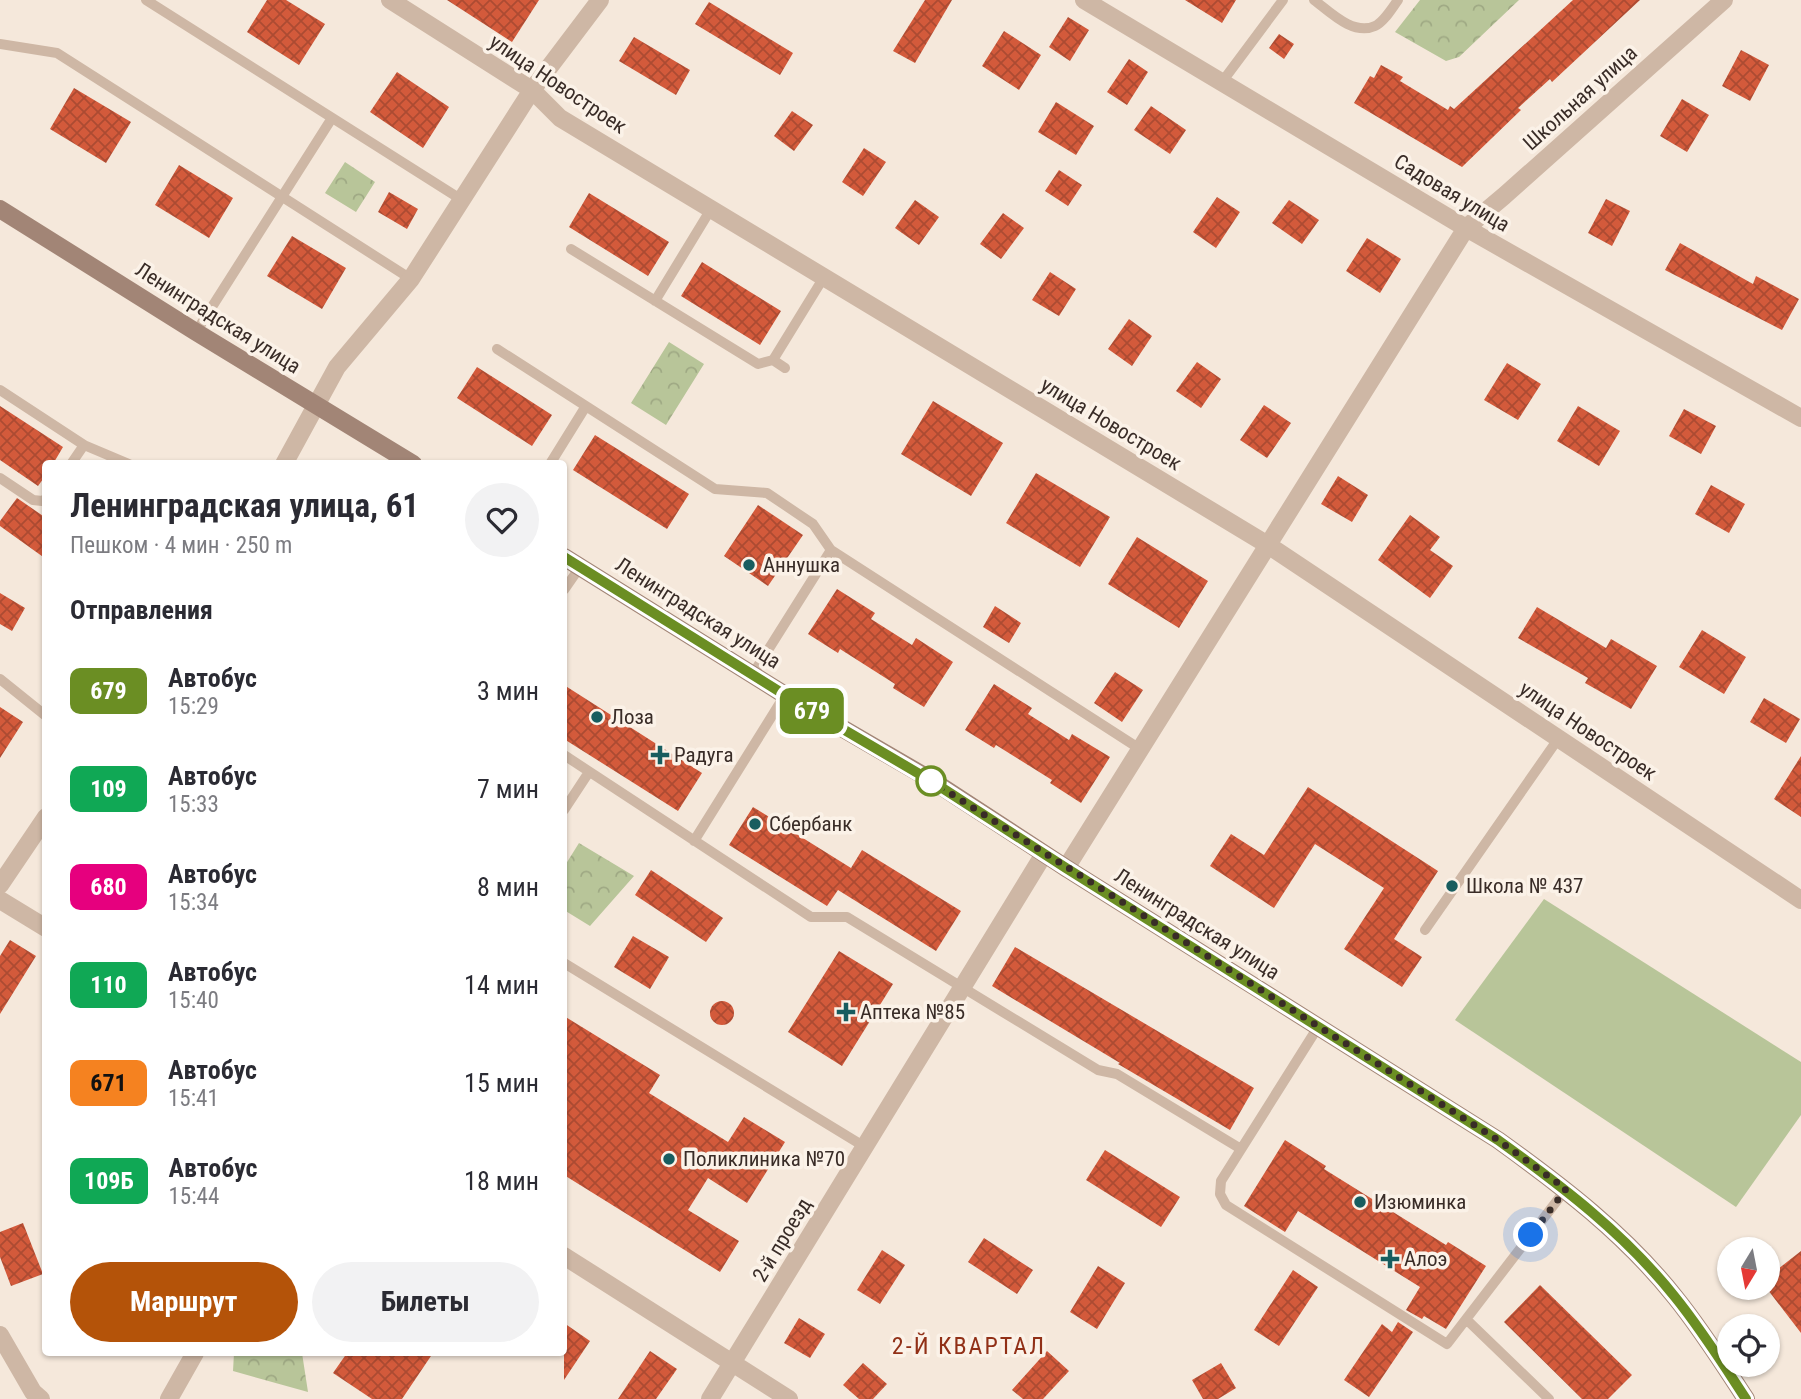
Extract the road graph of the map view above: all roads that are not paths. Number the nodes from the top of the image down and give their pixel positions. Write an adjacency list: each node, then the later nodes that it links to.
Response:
1 (146, 0): 12 (lane)
2 (390, 0): 11 (street, улица Новостроек)
3 (600, 0): 11 (street)
4 (1084, 0): 10 (street, Садовая улица)
5 (1283, 0): 10 (lane)
6 (1314, 0): 7 (lane)
7 (1398, 0)
8 (1724, 0): 17 (street, Школьная улица)
9 (0, 44): 13 (lane)
10 (1222, 82): 17 (street, Садовая улица)
11 (532, 90): 14 (street); 16 (street, улица Новостроек)
12 (332, 118): 13 (lane); 14 (lane)
13 (282, 196): 20 (lane); 22 (lane)
14 (462, 200): 20 (street)
15 (0, 209): 22 (main road, Ленинградская улица)
16 (711, 209): 19 (street, улица Новостроек); 21 (lane)
17 (1466, 228): 29 (street, Садовая улица); 38 (street, Школьная улица)
18 (570, 249): 21 (lane)
19 (824, 277): 24 (lane); 38 (street, улица Новостроек)
20 (411, 279): 27 (street)
21 (655, 301): 24 (lane)
22 (196, 332): 27 (main road, Ленинградская улица)
23 (497, 349): 28 (lane)
24 (773, 360): 25 (lane)
25 (785, 368)
26 (0, 390): 30 (lane)
27 (316, 405): 33 (street); 34 (main road, Ленинградская улица)
28 (586, 406): 35 (lane); 39 (lane)
29 (1801, 418)
30 (83, 445): 31 (lane); 32 (lane)
31 (74, 460)
32 (119, 460)
33 (286, 460)
34 (406, 460)
35 (552, 460)
36 (0, 478): 37 (lane)
37 (42, 501)
38 (1268, 545): 47 (street, улица Новостроек); 48 (street, Школьная улица)
39 (831, 550): 43 (lane); 48 (lane)
40 (567, 559): 41 (main road, Ленинградская улица)
41 (580, 567): 42 (lane); 43 (main road, Ленинградская улица)
42 (567, 586)
43 (752, 674): 45 (main road, Ленинградская улица)
44 (0, 679): 46 (lane)
45 (785, 695): 53 (lane); 54 (main road, Ленинградская улица)
46 (42, 713)
47 (1558, 738): 58 (street, улица Новостроек); 60 (lane)
48 (1140, 749): 55 (street, Школьная улица)
49 (567, 757): 50 (lane)
50 (589, 772): 51 (lane); 53 (lane)
51 (567, 805)
52 (42, 823): 56 (street)
53 (694, 841): 62 (lane)
54 (1044, 854): 55 (main road, Ленинградская улица); 62 (street, 2-й проезд)
55 (1066, 868): 63 (main road, Ленинградская улица)
56 (0, 885)
57 (0, 900): 59 (street)
58 (1801, 900)
59 (42, 926)
60 (1425, 930)
61 (567, 965): 64 (lane)
62 (963, 988): 64 (street, 2-й проезд); 65 (lane)
63 (1318, 1027): 65 (lane); 66 (main road, Ленинградская улица)
64 (865, 1147): 71 (street, 2-й проезд)
65 (1241, 1149): 68 (lane)
66 (1566, 1189): 68 (lane); 77 (main road, Ленинградская улица)
67 (567, 1258): 71 (street)
68 (1467, 1320): 76 (lane)
69 (0, 1335): 72 (street)
70 (193, 1356): 73 (street)
71 (733, 1364): 74 (street, 2-й проезд); 75 (street)
72 (41, 1399)
73 (169, 1399)
74 (710, 1399)
75 (789, 1399)
76 (1549, 1399)
77 (1746, 1399)

